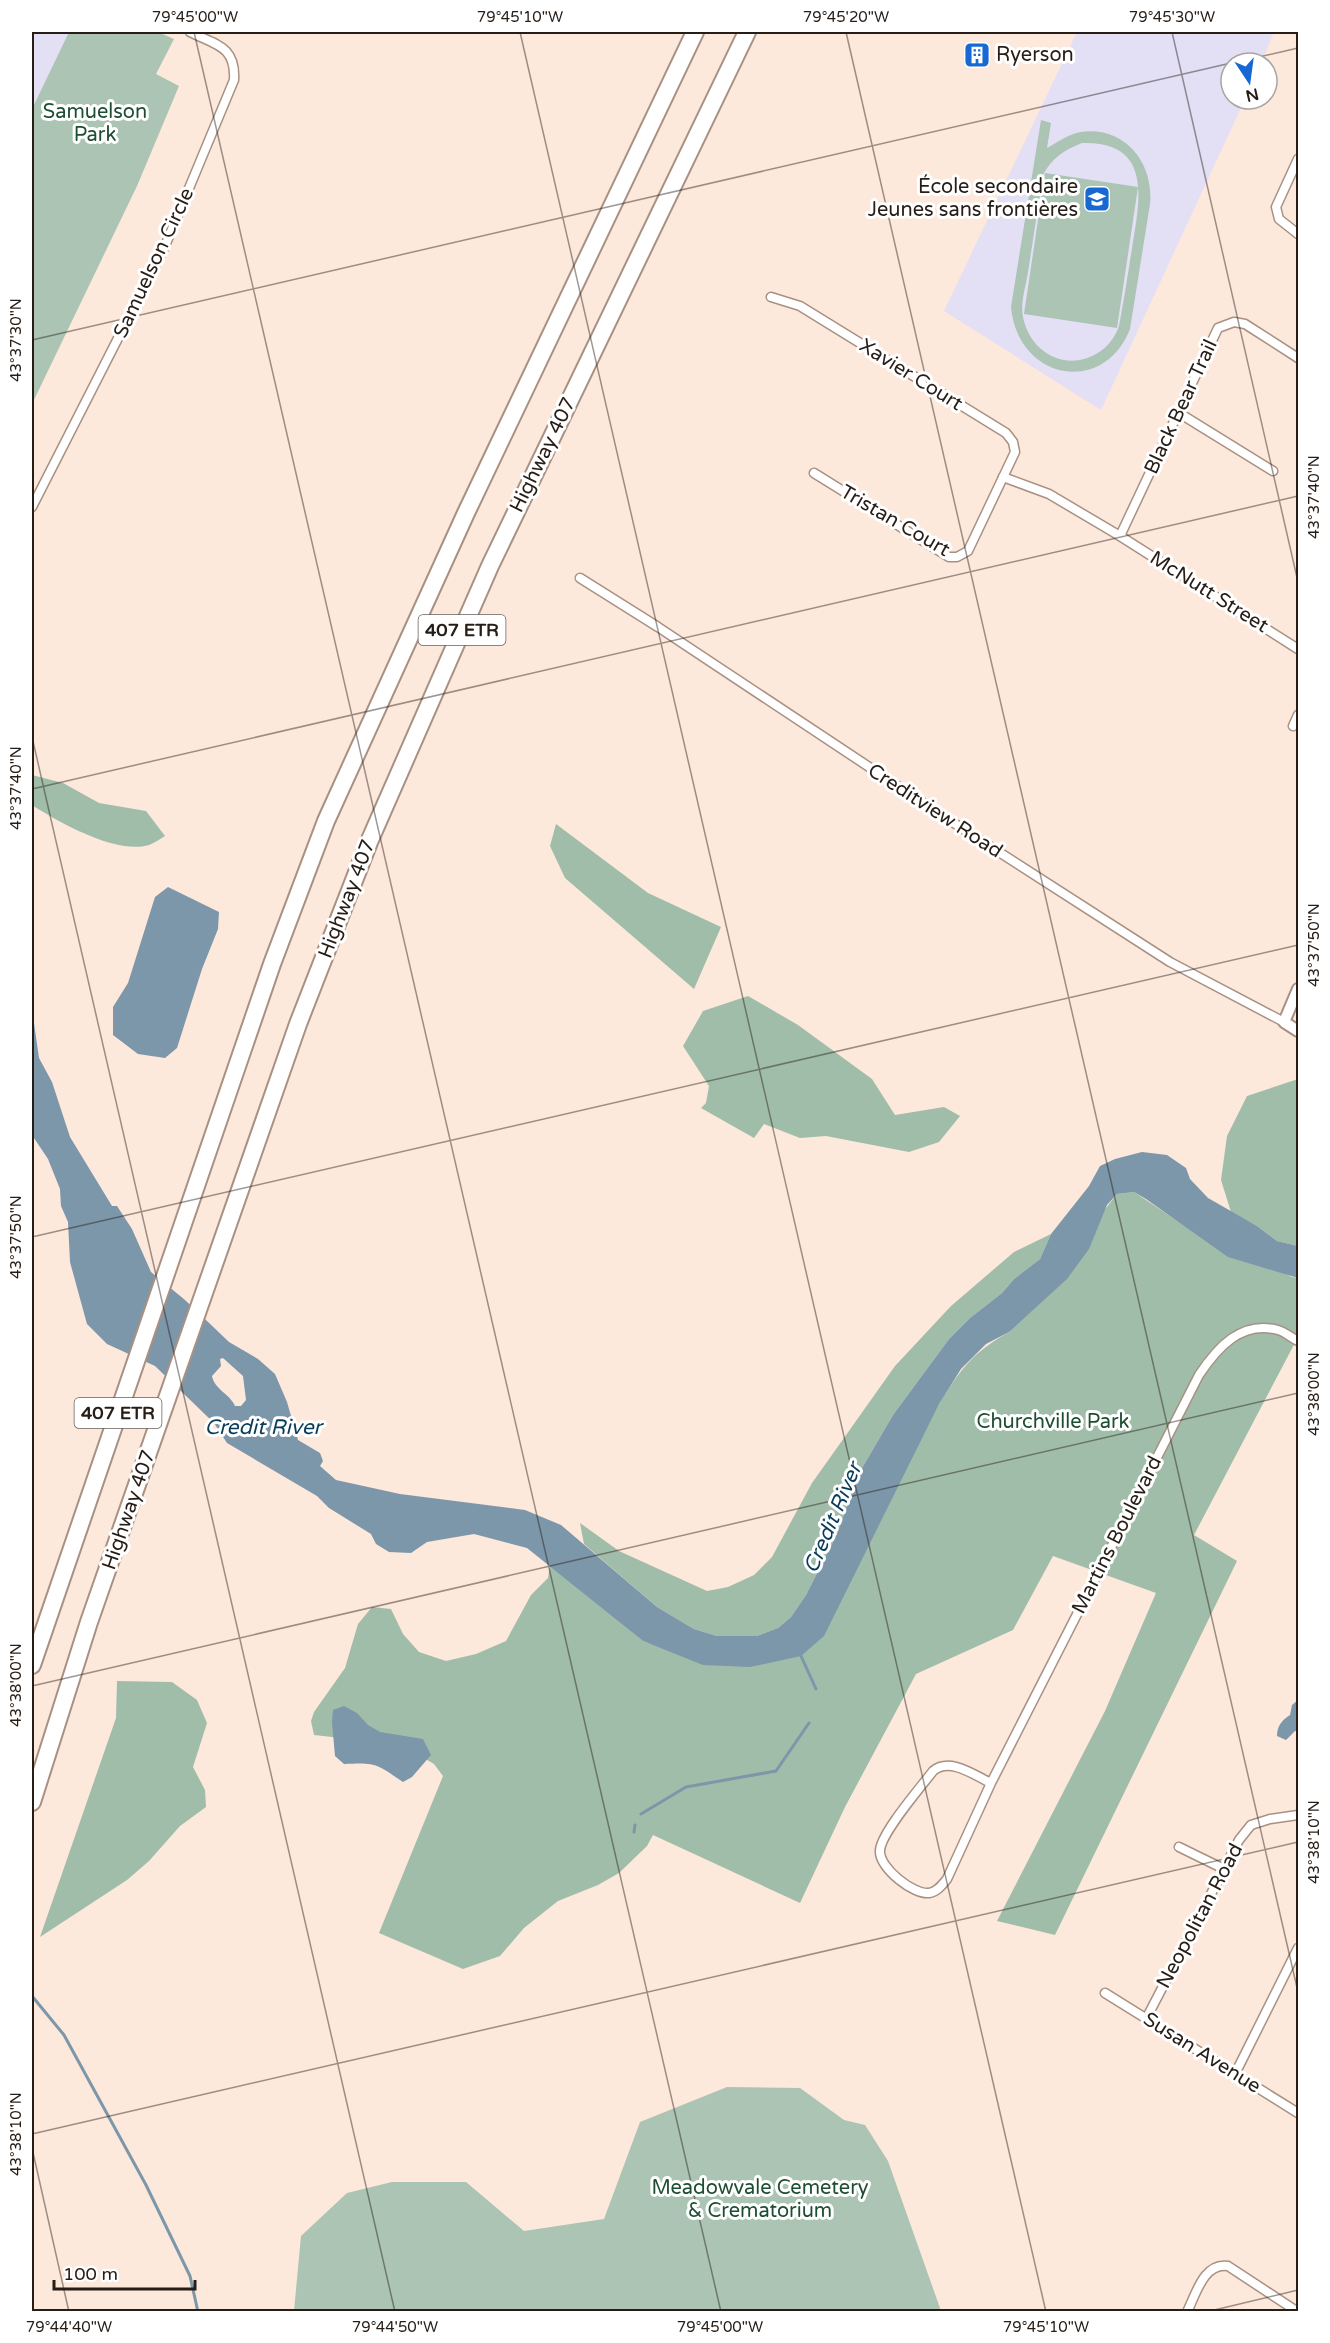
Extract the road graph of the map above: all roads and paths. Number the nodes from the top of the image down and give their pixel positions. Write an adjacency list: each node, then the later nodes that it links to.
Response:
1 (190, 32): 12 (street, Samuelson Circle)
2 (694, 32): 22 (highway, 407 ETR)
3 (747, 32): 24 (highway, Highway 407 / 407 ETR)
4 (1299, 159): 5 (street)
5 (1299, 234)
6 (771, 297): 11 (street, Xavier Court)
7 (1299, 358): 8 (street, Black Bear Trail)
8 (1179, 413): 9 (street); 13 (street, Black Bear Trail)
9 (1273, 471)
10 (814, 473): 11 (street, Tristan Court)
11 (1003, 477): 13 (street, McNutt Street)
12 (32, 507)
13 (1120, 536): 15 (street, McNutt Street)
14 (580, 578): 19 (street, Creditview Road)
15 (1299, 649)
16 (1299, 715): 17 (street)
17 (1293, 726)
18 (1299, 989): 19 (street)
19 (1284, 1022): 20 (street, Creditview Road)
20 (1299, 1031)
21 (1299, 1341): 23 (street, Martins Boulevard)
22 (32, 1665)
23 (991, 1783): 23 (street, Martins Boulevard)
24 (32, 1802)
25 (1299, 1815): 27 (street, Neopolitan Road)
26 (1179, 1847): 27 (street)
27 (1224, 1869): 30 (street, Neopolitan Road)
28 (1299, 1948): 31 (street)
29 (1105, 1993): 30 (street, Susan Avenue)
30 (1146, 2019): 31 (street, Susan Avenue)
31 (1235, 2074): 32 (street, Susan Avenue)
32 (1299, 2113)
33 (1187, 2312): 34 (street)
34 (1298, 2312)

